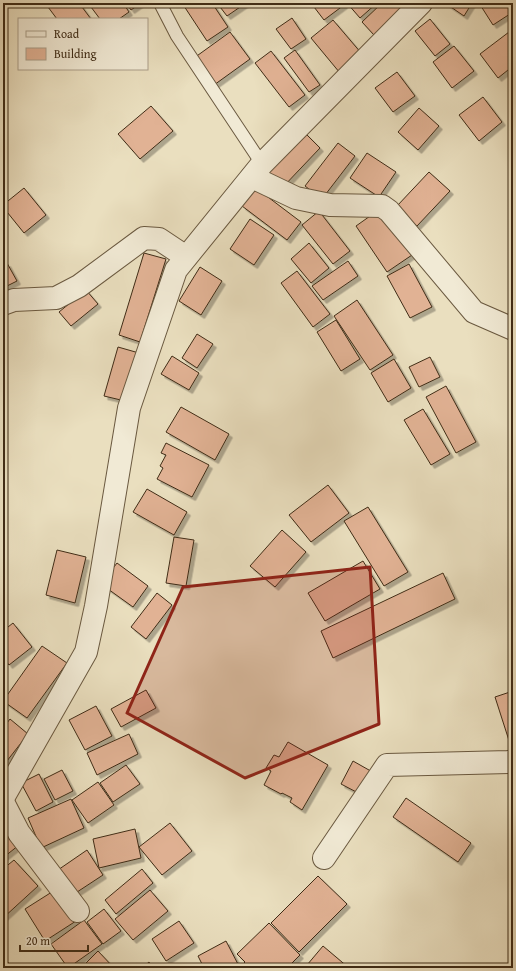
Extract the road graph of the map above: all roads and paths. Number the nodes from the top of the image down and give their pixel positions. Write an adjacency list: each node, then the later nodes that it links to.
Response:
1 (160, 3): 3 (lane)
2 (421, 3): 3 (street)
3 (257, 170): 4 (street); 6 (street)
4 (186, 257): 5 (street); 8 (street)
5 (3, 304)
6 (513, 329)
7 (513, 761): 10 (street)
8 (3, 798)
9 (3, 802): 11 (street)
10 (324, 858)
11 (78, 911)

